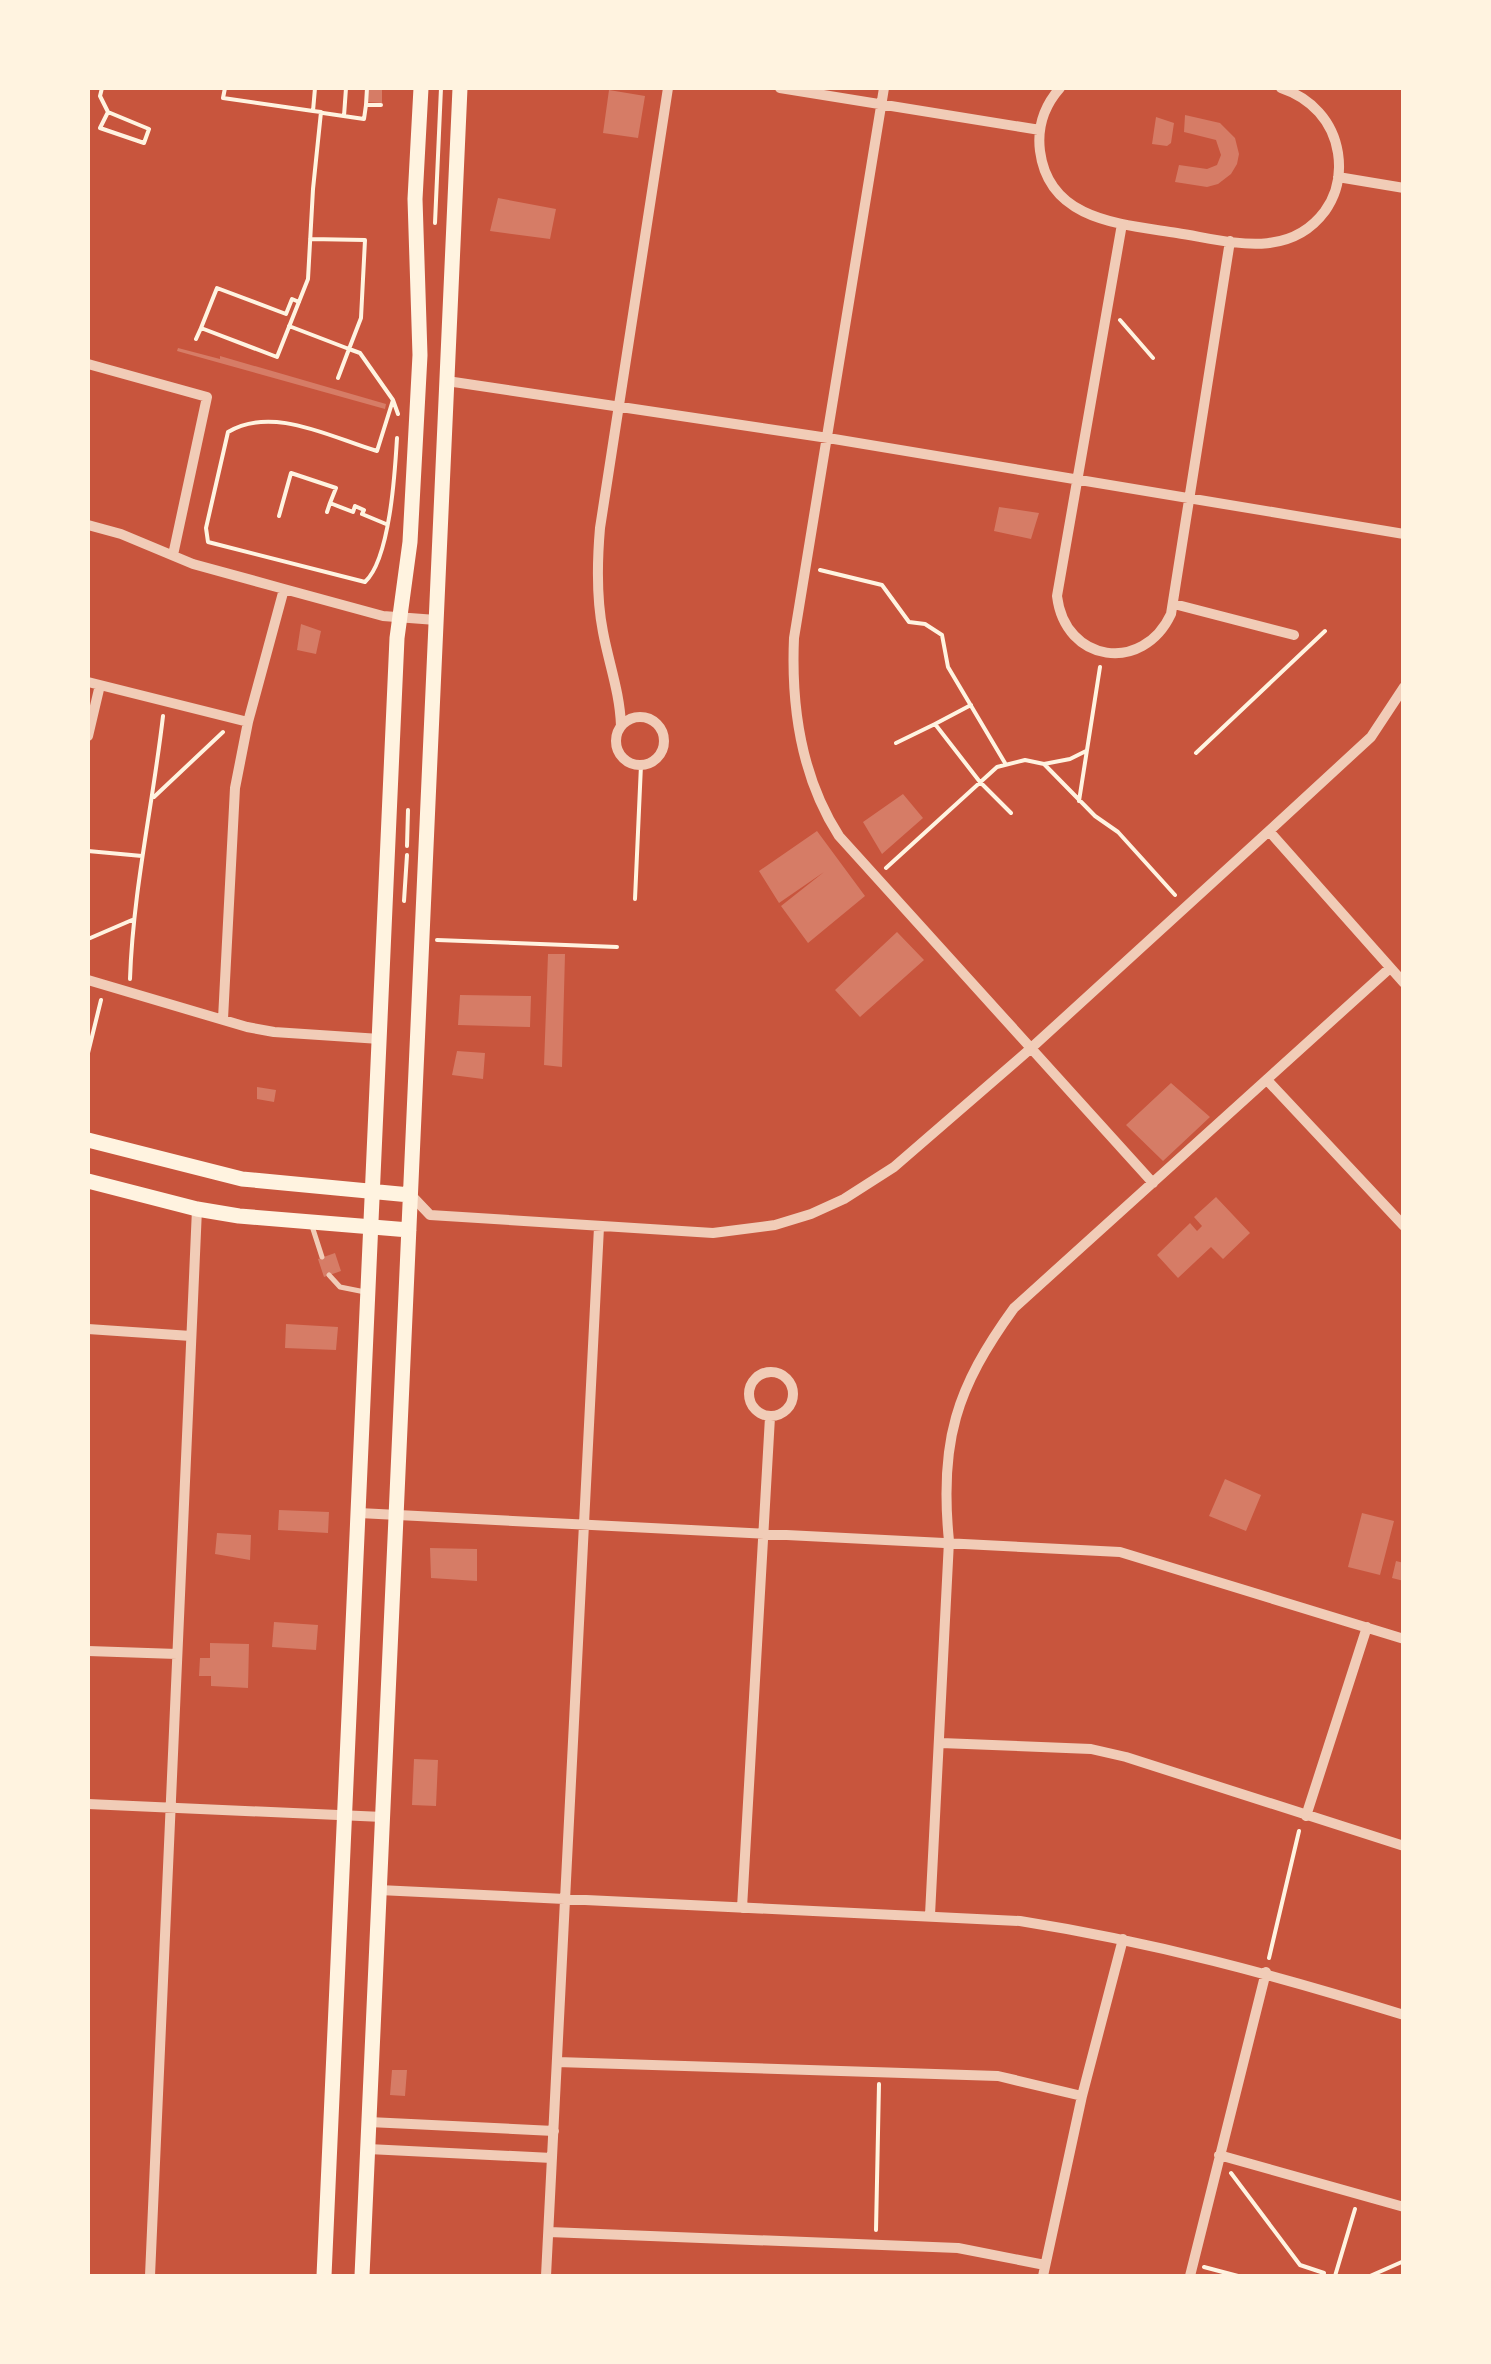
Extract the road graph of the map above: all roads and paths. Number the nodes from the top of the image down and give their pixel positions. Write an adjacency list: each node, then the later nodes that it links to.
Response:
1 (102, 88): 17 (path)
2 (224, 88): 16 (path)
3 (315, 88): 16 (path)
4 (346, 88): 19 (path)
5 (367, 88): 14 (path)
6 (420, 88): 51 (main road)
7 (460, 88): 35 (main road)
8 (668, 88): 37 (street)
9 (780, 88): 13 (street)
10 (884, 88): 13 (street)
11 (1060, 88): 20 (street)
12 (1282, 88): 21 (street)
13 (882, 104): 20 (street); 38 (street)
14 (366, 105): 15 (path); 19 (path)
15 (381, 106)
16 (312, 111): 18 (path)
17 (108, 112): 17 (path)
18 (321, 112): 19 (path); 24 (path)
19 (344, 116)
20 (1040, 130): 23 (street)
21 (1338, 177): 22 (street); 25 (street)
22 (1404, 188)
23 (1122, 224): 25 (street); 27 (street)
24 (310, 238): 26 (path); 31 (path)
25 (1230, 241): 40 (street)
26 (299, 302): 28 (path); 29 (path)
27 (1107, 306): 32 (path); 39 (street)
28 (289, 326): 29 (path); 31 (path)
29 (201, 328): 30 (path)
30 (196, 339)
31 (349, 349): 34 (path); 36 (path)
32 (1154, 358)
33 (88, 364): 47 (street)
34 (338, 378)
35 (447, 382): 37 (street); 52 (main road)
36 (393, 400): 44 (path); 44 (path)
37 (619, 406): 38 (street); 59 (street)
38 (828, 438): 39 (street); 48 (street)
39 (1076, 480): 40 (street); 55 (street)
40 (1190, 500): 46 (street); 50 (street)
41 (330, 504): 42 (path); 43 (path); 44 (path)
42 (326, 512)
43 (278, 516)
44 (386, 524)
45 (88, 525): 47 (street)
46 (1404, 534)
47 (173, 555): 49 (street)
48 (806, 567): 61 (path); 80 (street)
49 (284, 589): 51 (street); 63 (street)
50 (1174, 604): 54 (street); 55 (street)
51 (400, 618): 52 (street); 93 (main road)
52 (436, 620): 84 (main road)
53 (1326, 631): 69 (path)
54 (1294, 636)
55 (1102, 652): 68 (path)
56 (88, 682): 57 (street)
57 (100, 685): 60 (street); 66 (street)
58 (1404, 688): 77 (street)
59 (620, 700): 62 (street); 65 (street)
60 (164, 701): 63 (street); 74 (path)
61 (971, 705): 64 (path); 70 (path)
62 (636, 717): 65 (street); 72 (street)
63 (242, 721): 74 (path); 92 (street)
64 (936, 724): 67 (path); 73 (path)
65 (621, 726): 72 (street)
66 (88, 736)
67 (896, 743)
68 (1087, 750): 71 (path); 75 (path)
69 (1196, 753)
70 (1005, 762): 71 (path); 73 (path)
71 (1044, 764): 75 (path)
72 (640, 765): 81 (path)
73 (980, 782): 76 (path); 80 (path)
74 (154, 797): 79 (path)
75 (1080, 801): 82 (path)
76 (1011, 813)
77 (1268, 831): 82 (street); 87 (street)
78 (88, 851): 79 (path)
79 (142, 856): 83 (path)
80 (875, 878): 94 (street)
81 (635, 898)
82 (1183, 907): 94 (street)
83 (132, 920): 85 (path); 91 (path)
84 (422, 939): 86 (path); 101 (main road)
85 (88, 940)
86 (617, 947)
87 (1390, 968): 89 (street); 96 (street)
88 (88, 980): 90 (street)
89 (1404, 983)
90 (105, 984): 91 (street); 95 (path)
91 (130, 991): 92 (street)
92 (223, 1019): 93 (street)
93 (380, 1039): 100 (main road)
94 (1029, 1050): 99 (street); 105 (street)
95 (88, 1053)
96 (1267, 1080): 99 (street); 106 (street)
97 (88, 1140): 100 (main road)
98 (88, 1181): 102 (main road)
99 (1152, 1183): 119 (street)
100 (374, 1192): 101 (main road); 107 (main road)
101 (410, 1195): 103 (street); 108 (main road)
102 (197, 1210): 104 (main road); 113 (street)
103 (430, 1216): 105 (street); 108 (street)
104 (312, 1223): 107 (main road); 109 (lane)
105 (600, 1226): 117 (street)
106 (1404, 1226)
107 (372, 1228): 108 (main road); 111 (main road)
108 (409, 1230): 116 (main road)
109 (322, 1257)
110 (328, 1275): 111 (lane)
111 (369, 1292): 115 (main road)
112 (88, 1330): 113 (street)
113 (191, 1336): 123 (street)
114 (770, 1417): 114 (street); 118 (street)
115 (359, 1513): 116 (street); 127 (main road)
116 (396, 1515): 117 (street); 128 (main road)
117 (584, 1525): 118 (street); 132 (street)
118 (764, 1534): 119 (street); 133 (street)
119 (949, 1541): 120 (street); 124 (street)
120 (1368, 1627): 121 (street); 129 (street)
121 (1404, 1639)
122 (88, 1651): 123 (street)
123 (177, 1654): 126 (street)
124 (941, 1743): 129 (street); 134 (street)
125 (88, 1804): 126 (street)
126 (170, 1807): 127 (street); 154 (street)
127 (346, 1815): 128 (street); 155 (main road)
128 (382, 1816): 131 (main road)
129 (1306, 1816): 130 (street); 136 (path)
130 (1404, 1846)
131 (379, 1890): 132 (street); 141 (main road)
132 (565, 1900): 133 (street); 138 (street)
133 (742, 1908): 134 (street)
134 (930, 1915): 135 (street)
135 (1123, 1939): 136 (street); 140 (street)
136 (1266, 1972): 137 (street); 144 (street)
137 (1404, 2015)
138 (557, 2062): 139 (street); 142 (street)
139 (879, 2072): 140 (street); 149 (path)
140 (1082, 2096): 152 (street)
141 (368, 2122): 142 (street); 143 (main road)
142 (554, 2131): 145 (street)
143 (368, 2149): 145 (street); 156 (main road)
144 (1218, 2156): 146 (street); 151 (street); 153 (path)
145 (552, 2158): 148 (street)
146 (1359, 2195): 147 (street); 160 (path)
147 (1404, 2207)
148 (548, 2232): 149 (street); 157 (street)
149 (875, 2244): 152 (street)
150 (1404, 2262): 161 (path)
151 (1193, 2264): 158 (street); 159 (path)
152 (1044, 2271)
153 (1323, 2275): 160 (path)
154 (150, 2276)
155 (324, 2276)
156 (362, 2276)
157 (546, 2276)
158 (1190, 2276)
159 (1238, 2276)
160 (1336, 2276)
161 (1370, 2276)

